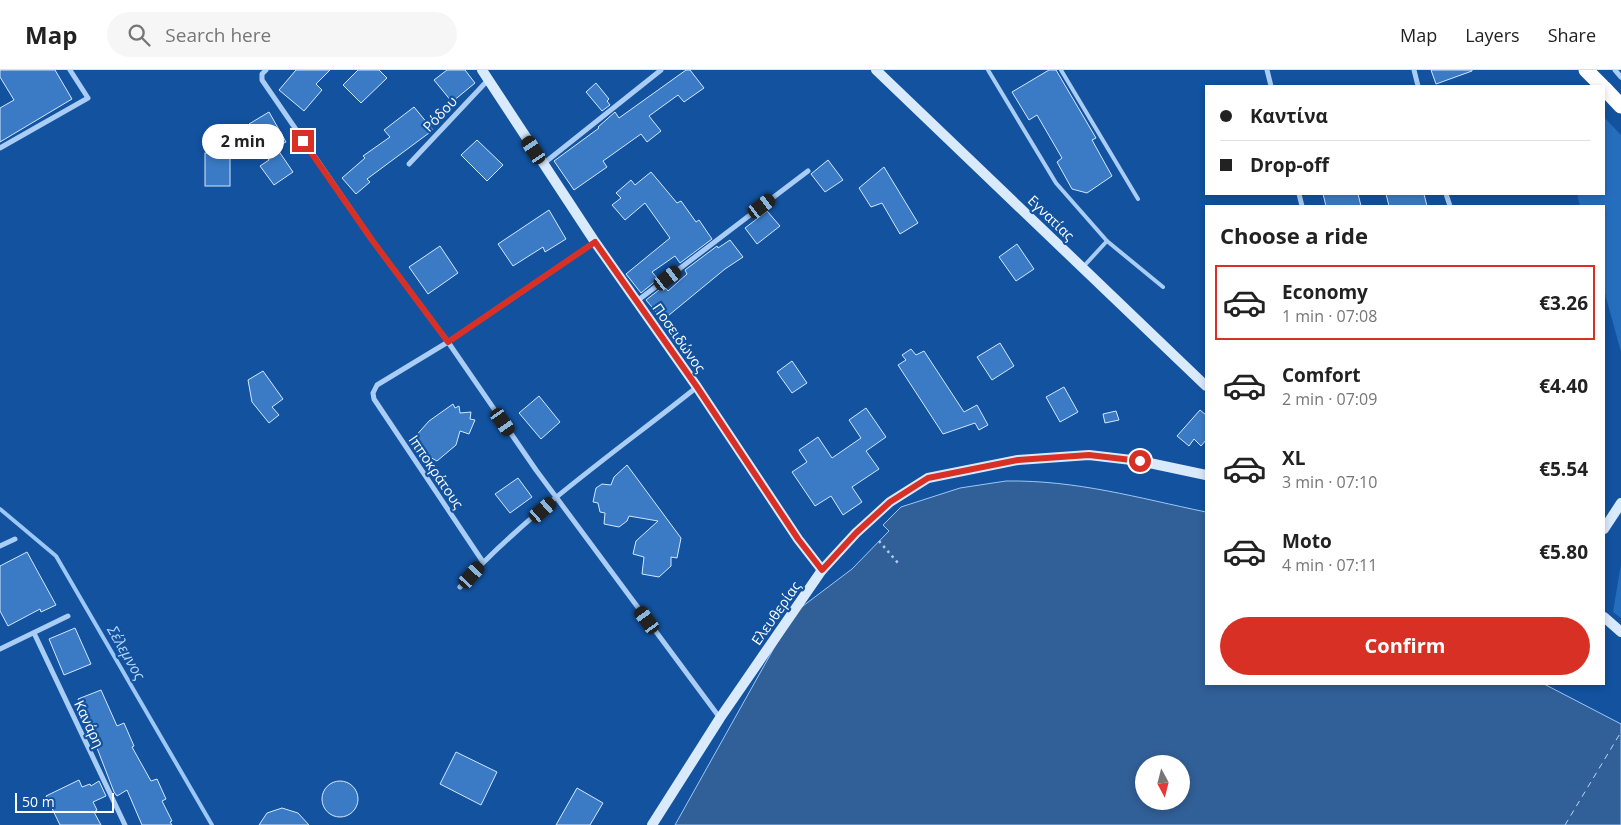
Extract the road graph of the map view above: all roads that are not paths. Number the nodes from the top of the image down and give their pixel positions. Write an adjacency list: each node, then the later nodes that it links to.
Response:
1 (70, 70): 19 (street)
2 (266, 70): 29 (street)
3 (482, 70): 13 (street, Ποσειδώνος)
4 (661, 70): 21 (street)
5 (876, 70): 26 (street, Εγνατίας)
6 (988, 70): 24 (lane)
7 (1061, 70): 23 (lane)
8 (1267, 70): 14 (street)
9 (1414, 70): 15 (street)
10 (1586, 70): 16 (highway)
11 (1614, 70): 12 (street)
12 (1621, 77)
13 (488, 80): 20 (street, Ρόδου); 21 (street, Ποσειδώνος)
14 (1271, 85)
15 (1418, 85)
16 (1601, 85)
17 (1605, 89): 18 (highway)
18 (1621, 106)
19 (0, 148)
20 (409, 164)
21 (543, 164): 25 (street, Ποσειδώνος)
22 (808, 170): 28 (street)
23 (1138, 199)
24 (1107, 241): 26 (lane); 27 (lane)
25 (595, 242): 28 (street, Ποσειδώνος); 29 (street)
26 (1082, 268): 30 (street, Εγνατίας)
27 (1163, 287)
28 (637, 301): 31 (street, Ποσειδώνος)
29 (448, 342): 33 (street); 38 (street, Ιπποκράτους)
30 (1205, 385)
31 (697, 387): 33 (street); 39 (street, Ποσειδώνος)
32 (1205, 475): 39 (street, Ελευθερίας)
33 (558, 498): 38 (street); 46 (street)
34 (1621, 503): 35 (street)
35 (1605, 527)
36 (15, 539): 37 (street)
37 (0, 546)
38 (484, 562): 40 (street)
39 (822, 570): 46 (street, Ελευθερίας)
40 (460, 587)
41 (68, 616): 44 (street)
42 (1605, 618): 43 (street)
43 (1621, 632)
44 (34, 633): 45 (street); 47 (street, Κανάρη)
45 (0, 649)
46 (720, 718): 48 (street, Ελευθερίας)
47 (125, 825)
48 (652, 825)

